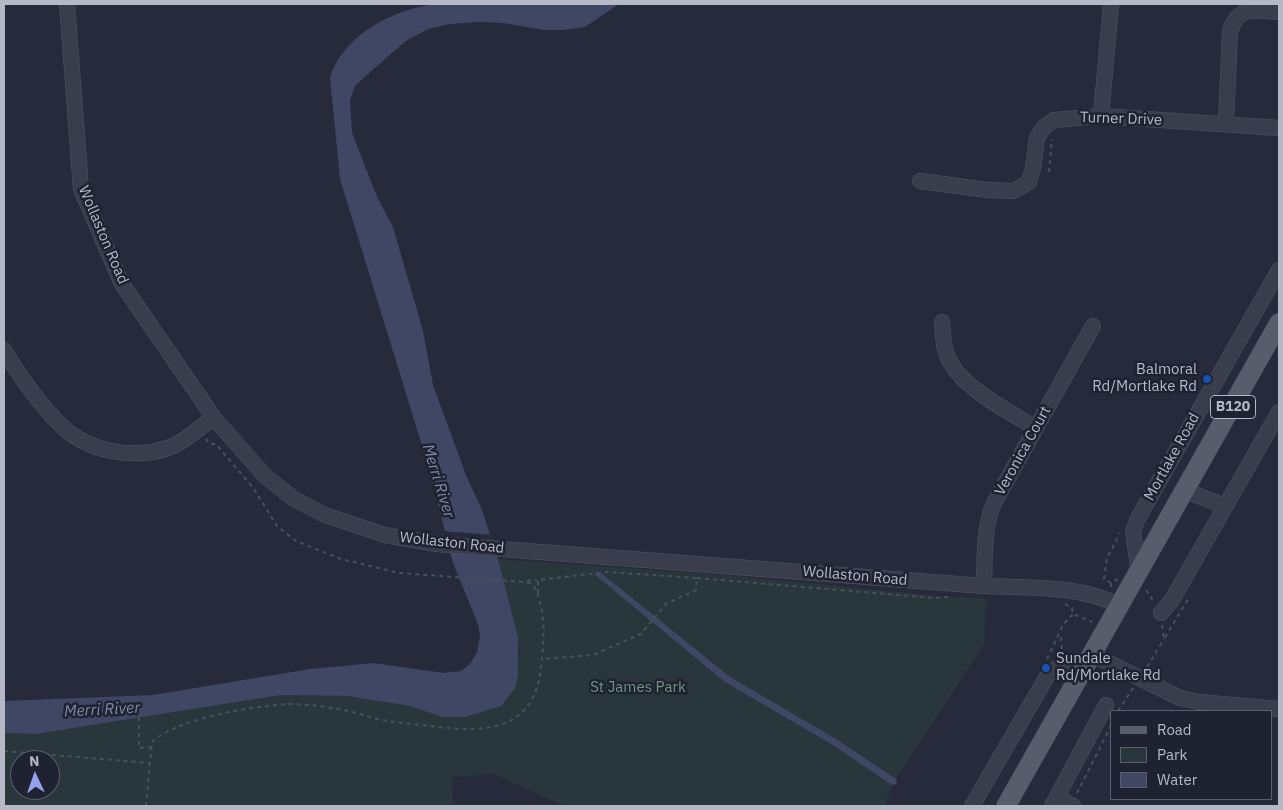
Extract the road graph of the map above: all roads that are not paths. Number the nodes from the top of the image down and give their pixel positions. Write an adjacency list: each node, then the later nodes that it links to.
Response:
1 (66, 4): 14 (street, Wollaston Road)
2 (1111, 4): 4 (street)
3 (1279, 12): 5 (street)
4 (1101, 116): 5 (street, Turner Drive); 7 (street, Turner Drive)
5 (1226, 124): 6 (street, Turner Drive)
6 (1279, 128)
7 (920, 181)
8 (1279, 270): 18 (street, Mortlake Road)
9 (942, 322): 15 (street)
10 (1279, 323): 16 (main road, Mortlake Road / B120)
11 (1093, 326): 15 (street, Veronica Court)
12 (4, 350): 14 (street)
13 (1279, 412): 17 (street)
14 (214, 418): 19 (street, Wollaston Road)
15 (1036, 428): 19 (street, Veronica Court)
16 (1186, 491): 17 (street, Mortlake Road); 18 (main road, Mortlake Road / B120)
17 (1225, 506): 21 (street)
18 (1139, 572): 20 (main road, Mortlake Road / B120)
19 (984, 586): 20 (street, Wollaston Road)
20 (1119, 606): 22 (main road, Mortlake Road / B120)
21 (1161, 613)
22 (1088, 659): 24 (street); 26 (street); 27 (main road, Mortlake Road / B120)
23 (1106, 705): 25 (street)
24 (1279, 709)
25 (1054, 802): 28 (street)
26 (972, 806)
27 (1006, 806)
28 (1072, 806)

